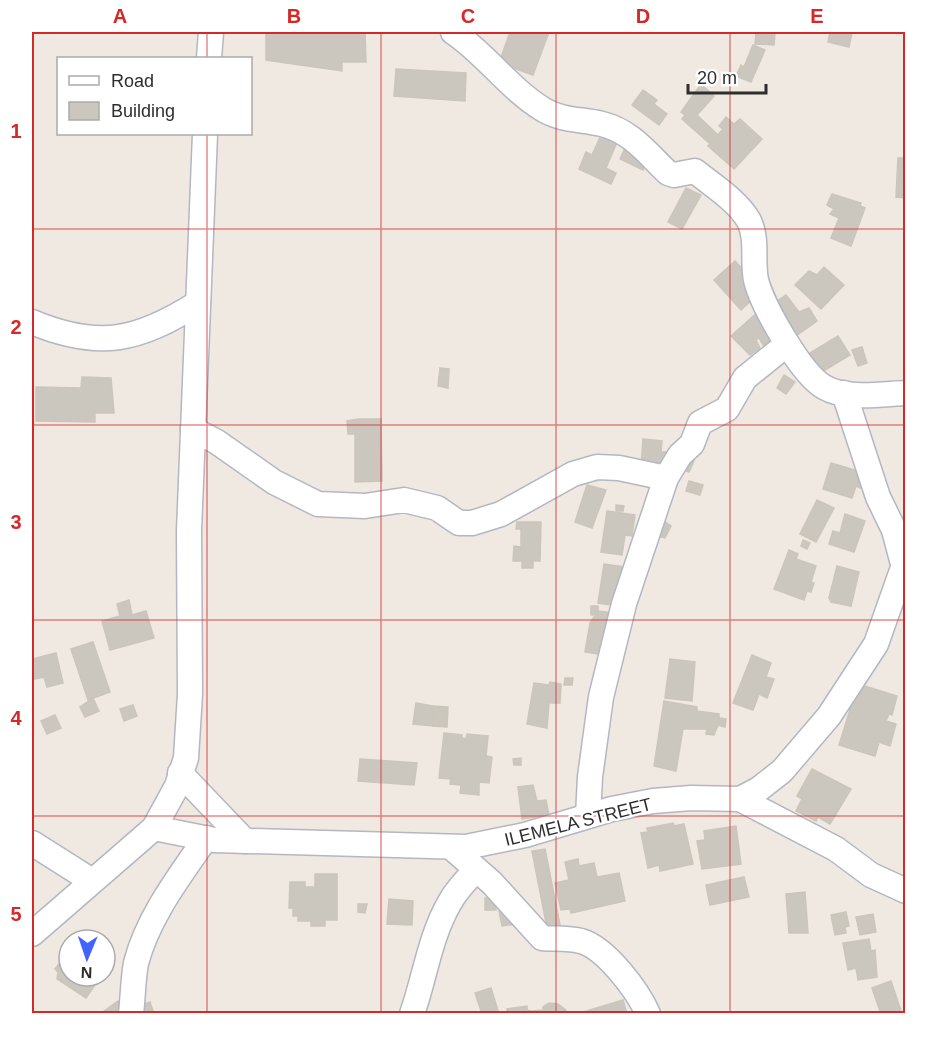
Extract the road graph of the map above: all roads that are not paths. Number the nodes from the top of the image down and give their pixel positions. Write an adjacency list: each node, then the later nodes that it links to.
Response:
1 (211, 32): 3 (street)
2 (453, 32): 7 (street)
3 (209, 57)
4 (205, 135): 5 (street)
5 (198, 303): 6 (street); 10 (street)
6 (32, 322)
7 (786, 345): 8 (street); 11 (street)
8 (844, 393): 9 (street); 12 (street)
9 (906, 393)
10 (193, 429): 11 (street); 13 (street)
11 (666, 478): 15 (street)
12 (904, 561): 14 (street)
13 (180, 773): 16 (street); 18 (street)
14 (740, 799): 15 (street, ILEMELA STREET); 23 (street)
15 (588, 816): 20 (street, ILEMELA STREET)
16 (154, 828): 17 (street, ILEMELA STREET); 22 (street)
17 (206, 838): 18 (street, ILEMELA STREET); 25 (street)
18 (245, 841): 20 (street, ILEMELA STREET)
19 (32, 843): 22 (street)
20 (451, 846): 21 (street)
21 (476, 869): 26 (street); 27 (street)
22 (92, 881): 24 (street)
23 (906, 891)
24 (32, 934)
25 (131, 1014)
26 (412, 1014)
27 (648, 1014)

